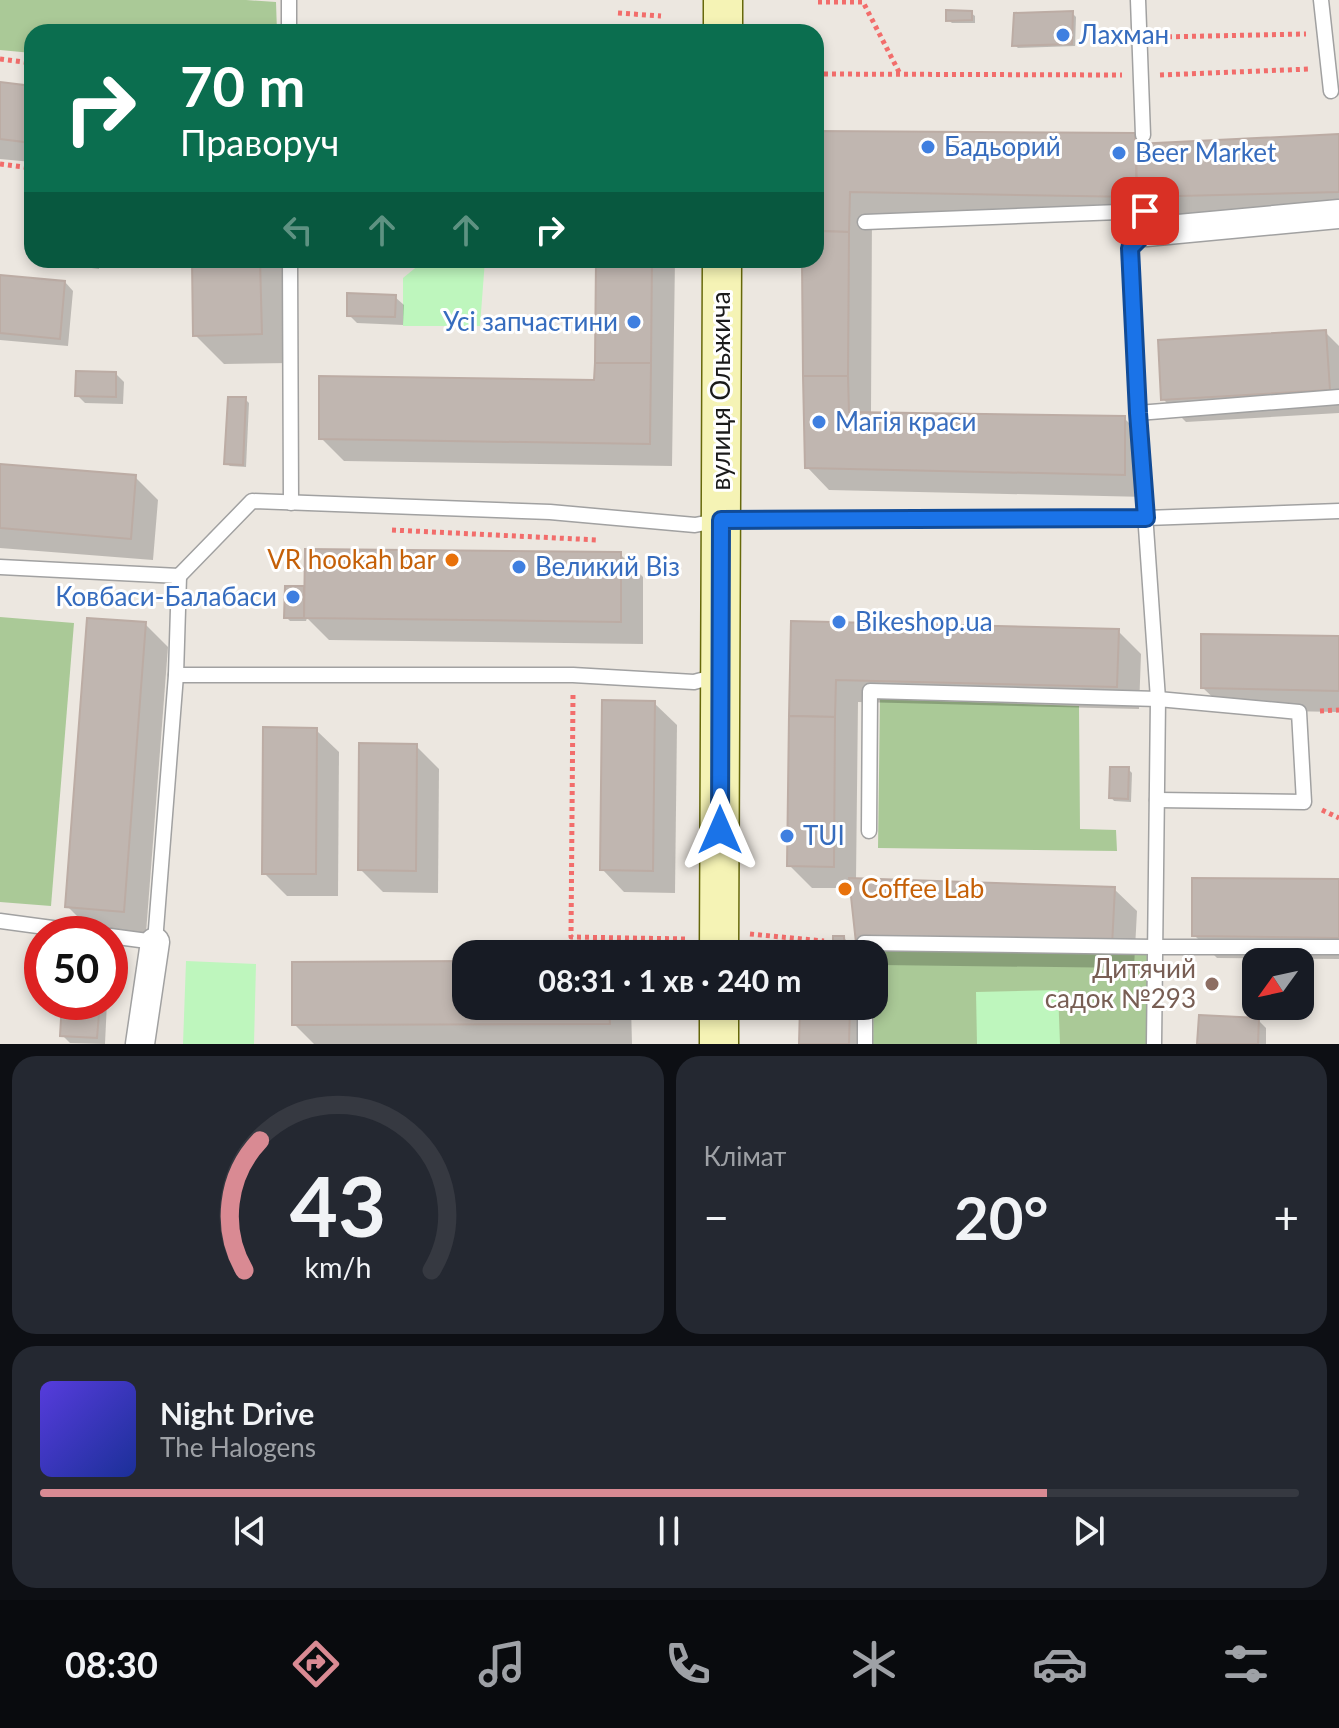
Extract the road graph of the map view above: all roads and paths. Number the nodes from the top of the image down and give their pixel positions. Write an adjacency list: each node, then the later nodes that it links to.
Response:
1 (289, 0): 8 (lane)
2 (723, 0): 9 (main road)
3 (1138, 0): 11 (lane)
4 (1321, 0): 10 (lane)
5 (818, 2): 16 (path)
6 (618, 13): 7 (path)
7 (661, 16)
8 (289, 24)
9 (723, 24)
10 (1325, 34): 11 (path); 14 (lane)
11 (1140, 38): 17 (lane)
12 (0, 59): 13 (path)
13 (24, 62)
14 (1328, 69): 17 (path); 18 (lane)
15 (824, 74): 16 (path)
16 (900, 74): 17 (path)
17 (1142, 75): 19 (lane)
18 (1331, 91)
19 (1143, 135)
20 (0, 164): 21 (path)
21 (24, 167)
22 (1339, 214): 24 (street)
23 (865, 222): 24 (lane)
24 (1146, 232): 28 (lane)
25 (290, 268): 29 (lane)
26 (722, 268): 32 (main road, вулиця Ольжича)
27 (1339, 397): 28 (lane)
28 (1138, 413): 31 (lane)
29 (291, 503): 32 (lane); 36 (lane)
30 (1339, 511): 31 (lane)
31 (1146, 518): 32 (lane); 40 (lane)
32 (721, 520): 39 (main road, вулиця Ольжича)
33 (378, 530): 34 (path)
34 (605, 541)
35 (0, 567): 36 (lane)
36 (179, 576): 37 (lane)
37 (176, 675): 38 (lane); 48 (lane)
38 (573, 675): 39 (lane); 46 (path)
39 (720, 675): 47 (main road, вулиця Ольжича)
40 (1158, 699): 41 (lane); 41 (lane); 42 (lane)
41 (1157, 800): 50 (lane)
42 (869, 831)
43 (0, 921): 44 (lane)
44 (24, 924)
45 (128, 938): 48 (lane)
46 (660, 940)
47 (720, 940)
48 (155, 942): 54 (street)
49 (888, 943): 50 (lane)
50 (1154, 947): 51 (lane); 57 (lane)
51 (1339, 947)
52 (719, 1020): 55 (main road)
53 (865, 1020): 56 (lane)
54 (140, 1044)
55 (719, 1044)
56 (865, 1044)
57 (1154, 1044)

